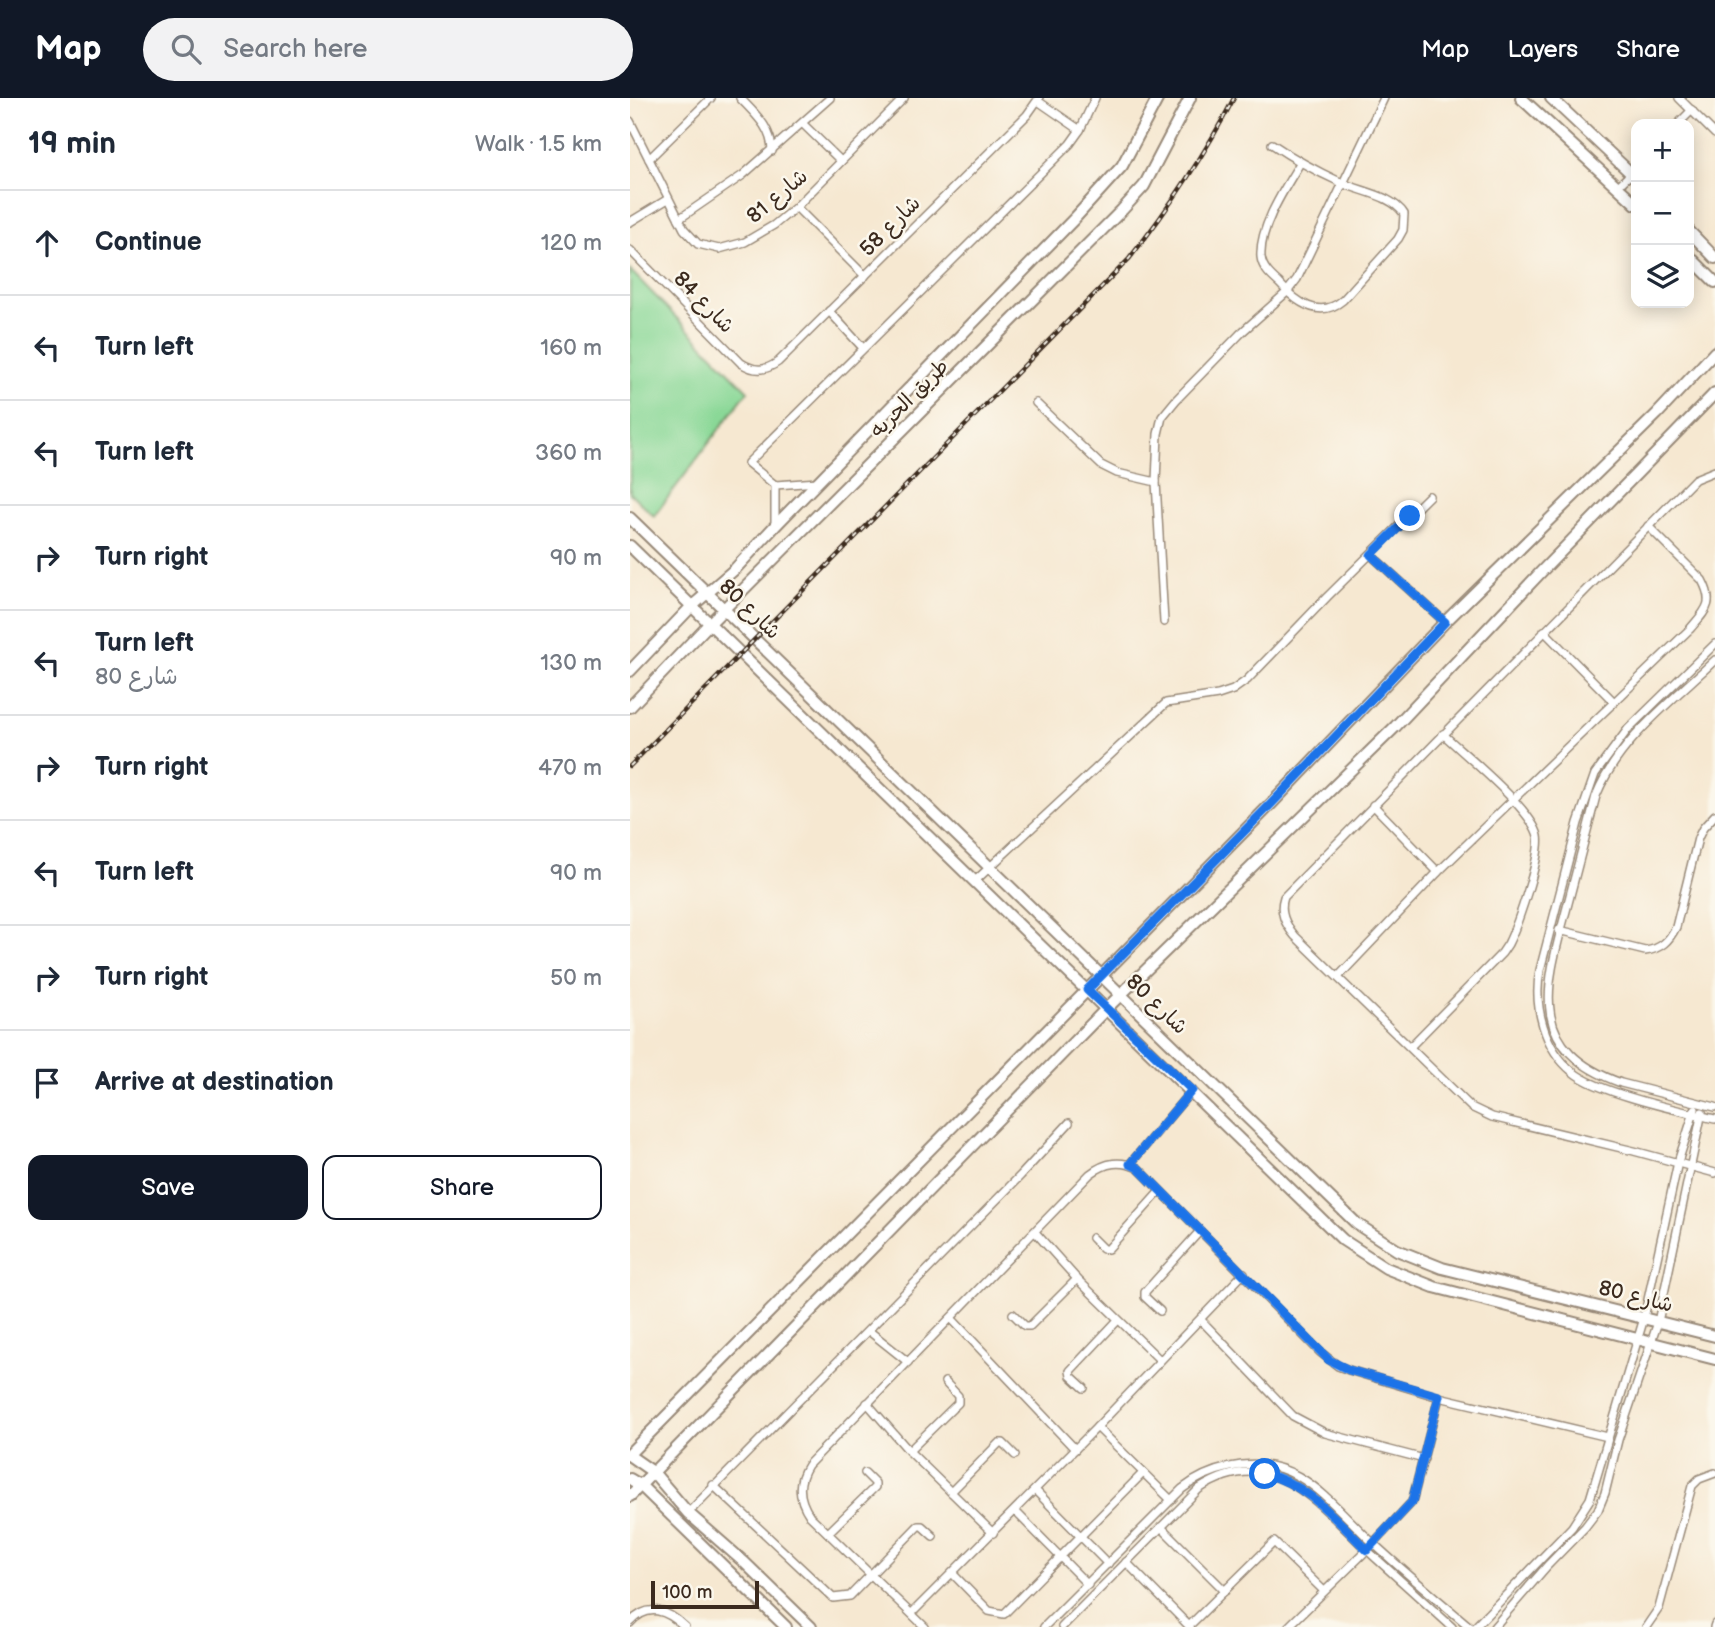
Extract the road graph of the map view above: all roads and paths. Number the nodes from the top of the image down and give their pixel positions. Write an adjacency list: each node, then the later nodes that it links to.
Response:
1 (711, 98): 21 (street)
2 (740, 98): 20 (street)
3 (830, 98): 16 (street)
4 (904, 98): 22 (street, شارع 81)
5 (1095, 98): 17 (street)
6 (1158, 98): 47 (street, طريق الحريه)
7 (1191, 98): 58 (street, طريق الحريه)
8 (1384, 98): 26 (street)
9 (1521, 98): 27 (street)
10 (1551, 98): 24 (street)
11 (1679, 98): 13 (street)
12 (1038, 99): 17 (street); 37 (street, شارع 58)
13 (1692, 110): 14 (street); 18 (street)
14 (1683, 119)
15 (630, 121): 21 (street, شارع 81)
16 (803, 124): 20 (street); 22 (street)
17 (1080, 130): 41 (street)
18 (1715, 134)
19 (1272, 144): 23 (street)
20 (772, 151): 31 (street)
21 (649, 159): 28 (street, شارع 81)
22 (841, 161): 30 (street, شارع 81)
23 (1300, 163): 26 (street); 39 (street)
24 (1631, 169)
25 (1631, 176): 27 (street)
26 (1344, 184): 39 (street); 39 (street)
27 (1618, 186): 29 (street)
28 (668, 199): 31 (street, شارع 81); 32 (street)
29 (1631, 199)
30 (796, 207): 31 (street, شارع 81); 37 (street)
31 (679, 219)
32 (630, 222)
33 (1694, 236): 35 (street)
34 (630, 250): 43 (street, شارع 84)
35 (1715, 258)
36 (1694, 261): 38 (street)
37 (864, 276): 40 (street, شارع 58)
38 (1715, 282)
39 (1287, 292): 48 (street)
40 (828, 311): 41 (street); 43 (street, شارع 58)
41 (863, 348): 49 (street)
42 (1715, 352): 60 (street)
43 (758, 370)
44 (1715, 393): 82 (street)
45 (1036, 403): 48 (street)
46 (1715, 471): 53 (street)
47 (820, 482): 49 (street); 52 (street, طريق الحريه)
48 (1156, 482): 59 (street)
49 (775, 485): 52 (street)
50 (1429, 496): 55 (street)
51 (630, 518): 56 (street, شارع 80)
52 (775, 526): 56 (street, طريق الحريه)
53 (1648, 526): 62 (street); 66 (street)
54 (630, 546): 57 (street, شارع 80)
55 (1371, 555): 60 (street); 74 (street)
56 (706, 593): 57 (street, طريق الحريه); 58 (street, شارع 80)
57 (691, 607): 61 (street, شارع 80); 65 (street, طريق الحريه)
58 (723, 610): 61 (street, طريق الحريه); 72 (street, شارع 80)
59 (1164, 622)
60 (1445, 622): 79 (street)
61 (709, 624): 67 (street, طريق الحريه); 73 (street, شارع 80)
62 (1545, 631): 66 (street); 68 (street)
63 (1715, 644): 77 (street)
64 (1715, 660): 78 (street)
65 (630, 671)
66 (1614, 701): 69 (street)
67 (630, 707)
68 (1443, 734): 69 (street); 70 (street)
69 (1513, 800): 75 (street); 84 (street)
70 (1373, 805): 75 (street); 80 (street)
71 (1715, 815): 78 (street)
72 (943, 823): 73 (street); 74 (street, شارع 80)
73 (928, 836): 76 (street, شارع 80)
74 (989, 868): 76 (street); 79 (street, شارع 80)
75 (1437, 872): 80 (street)
76 (975, 881): 81 (street, شارع 80)
77 (1551, 929): 78 (street); 88 (street)
78 (1561, 931): 86 (street)
79 (1100, 976): 81 (street); 82 (street, شارع 80)
80 (1338, 977): 84 (street)
81 (1087, 990): 83 (street, شارع 80); 125 (street)
82 (1121, 997): 83 (street); 96 (street, شارع 80)
83 (1106, 1009): 85 (street, شارع 80); 128 (street)
84 (1409, 1047): 91 (street)
85 (1192, 1090): 92 (street); 97 (street, شارع 80)
86 (1700, 1103): 87 (street); 88 (street)
87 (1715, 1107)
88 (1698, 1114): 89 (street); 91 (street); 93 (street)
89 (1715, 1118)
90 (1069, 1123): 110 (street)
91 (1678, 1162): 93 (street); 106 (street)
92 (1130, 1164): 95 (street); 99 (street)
93 (1690, 1166): 94 (street); 109 (street)
94 (1715, 1173)
95 (1160, 1191): 98 (street); 100 (street)
96 (1326, 1196): 97 (street); 106 (street, شارع 80)
97 (1311, 1210): 112 (street, شارع 80)
98 (1200, 1231): 101 (street); 103 (street)
99 (1035, 1232): 102 (street); 105 (street)
100 (1091, 1238)
101 (1244, 1273): 108 (street); 119 (street)
102 (1076, 1279): 104 (street); 107 (street)
103 (1160, 1311)
104 (1013, 1314)
105 (951, 1318): 116 (street); 123 (street)
106 (1644, 1318): 109 (street, شارع 80); 112 (street)
107 (1118, 1320): 115 (street); 118 (street)
108 (1201, 1320): 115 (street); 127 (street)
109 (1658, 1322): 111 (street, شارع 80); 113 (street)
110 (869, 1331): 116 (street); 133 (street)
111 (1715, 1336)
112 (1638, 1340): 113 (street, شارع 80); 122 (street)
113 (1651, 1344): 114 (street, شارع 80); 167 (street)
114 (1715, 1359)
115 (1160, 1360): 121 (street)
116 (908, 1362): 120 (street)
117 (945, 1382): 124 (street)
118 (1084, 1388)
119 (1439, 1396): 122 (street); 127 (street)
120 (867, 1403): 124 (street); 141 (street)
121 (1097, 1427): 123 (street); 130 (street)
122 (1608, 1437): 166 (street)
123 (1075, 1449): 134 (street)
124 (909, 1451): 135 (street)
125 (630, 1454): 128 (street)
126 (1015, 1455): 135 (street)
127 (1424, 1459): 145 (street)
128 (653, 1472): 132 (street); 139 (street)
129 (865, 1473): 141 (street)
130 (1143, 1473): 137 (street); 144 (street)
131 (1715, 1473): 168 (street)
132 (635, 1482): 136 (street); 158 (street)
133 (713, 1485): 139 (street); 151 (street)
134 (1035, 1490): 138 (street); 144 (street)
135 (951, 1492): 142 (street)
136 (630, 1496)
137 (1171, 1500): 145 (street); 149 (street)
138 (1014, 1511): 142 (street); 147 (street)
139 (688, 1513): 159 (street)
140 (1161, 1527): 146 (street); 148 (street); 153 (street)
141 (828, 1533): 151 (street)
142 (993, 1533): 150 (street)
143 (933, 1536): 151 (street)
144 (1081, 1536): 147 (street); 149 (street)
145 (1373, 1543): 146 (street); 166 (street)
146 (1367, 1550): 154 (street); 165 (street)
147 (1060, 1557): 150 (street); 152 (street)
148 (1126, 1562): 162 (street); 163 (street)
149 (1108, 1564): 152 (street)
150 (953, 1574): 155 (street)
151 (872, 1575): 155 (street)
152 (1088, 1585): 161 (street)
153 (1224, 1591): 154 (street); 163 (street)
154 (1324, 1591): 164 (street)
155 (912, 1613): 160 (street)
156 (630, 1623): 157 (street)
157 (685, 1627)
158 (786, 1627)
159 (811, 1627)
160 (925, 1627)
161 (1044, 1627)
162 (1062, 1627)
163 (1190, 1627)
164 (1288, 1627)
165 (1452, 1627)
166 (1472, 1627)
167 (1494, 1627)
168 (1647, 1627)

